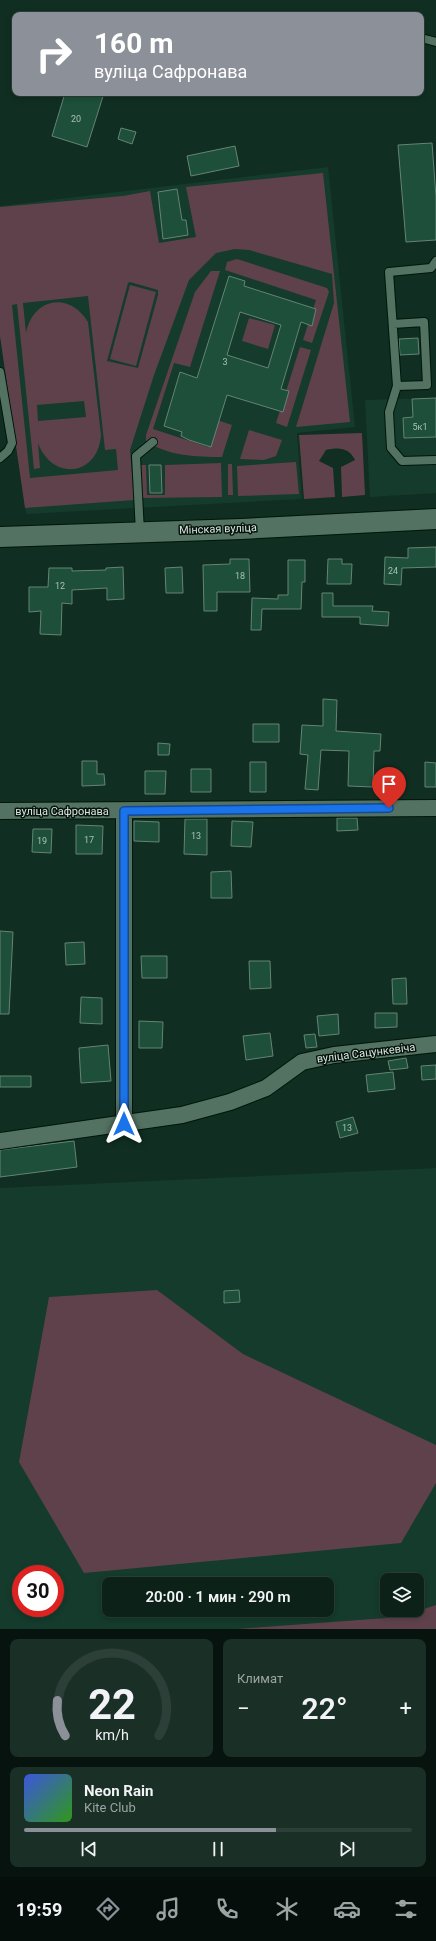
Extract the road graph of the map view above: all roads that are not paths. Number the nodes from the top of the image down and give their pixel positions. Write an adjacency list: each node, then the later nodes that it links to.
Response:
1 (424, 39): 2 (lane)
2 (436, 42)
3 (436, 261): 4 (lane)
4 (393, 324): 6 (lane); 6 (lane)
5 (0, 372): 8 (lane)
6 (397, 386): 9 (lane)
7 (153, 442): 11 (lane)
8 (0, 458)
9 (436, 460)
10 (436, 519): 11 (street, Мінская вуліца)
11 (140, 532): 12 (street, Мінская вуліца)
12 (0, 537)
13 (436, 808): 15 (street, вуліца Сафронава)
14 (0, 811): 15 (street, вуліца Сафронава)
15 (124, 811): 17 (street)
16 (436, 1044): 17 (street, вуліца Сацункевіча)
17 (124, 1124): 18 (street, вуліца Сацункевіча)
18 (0, 1141)

